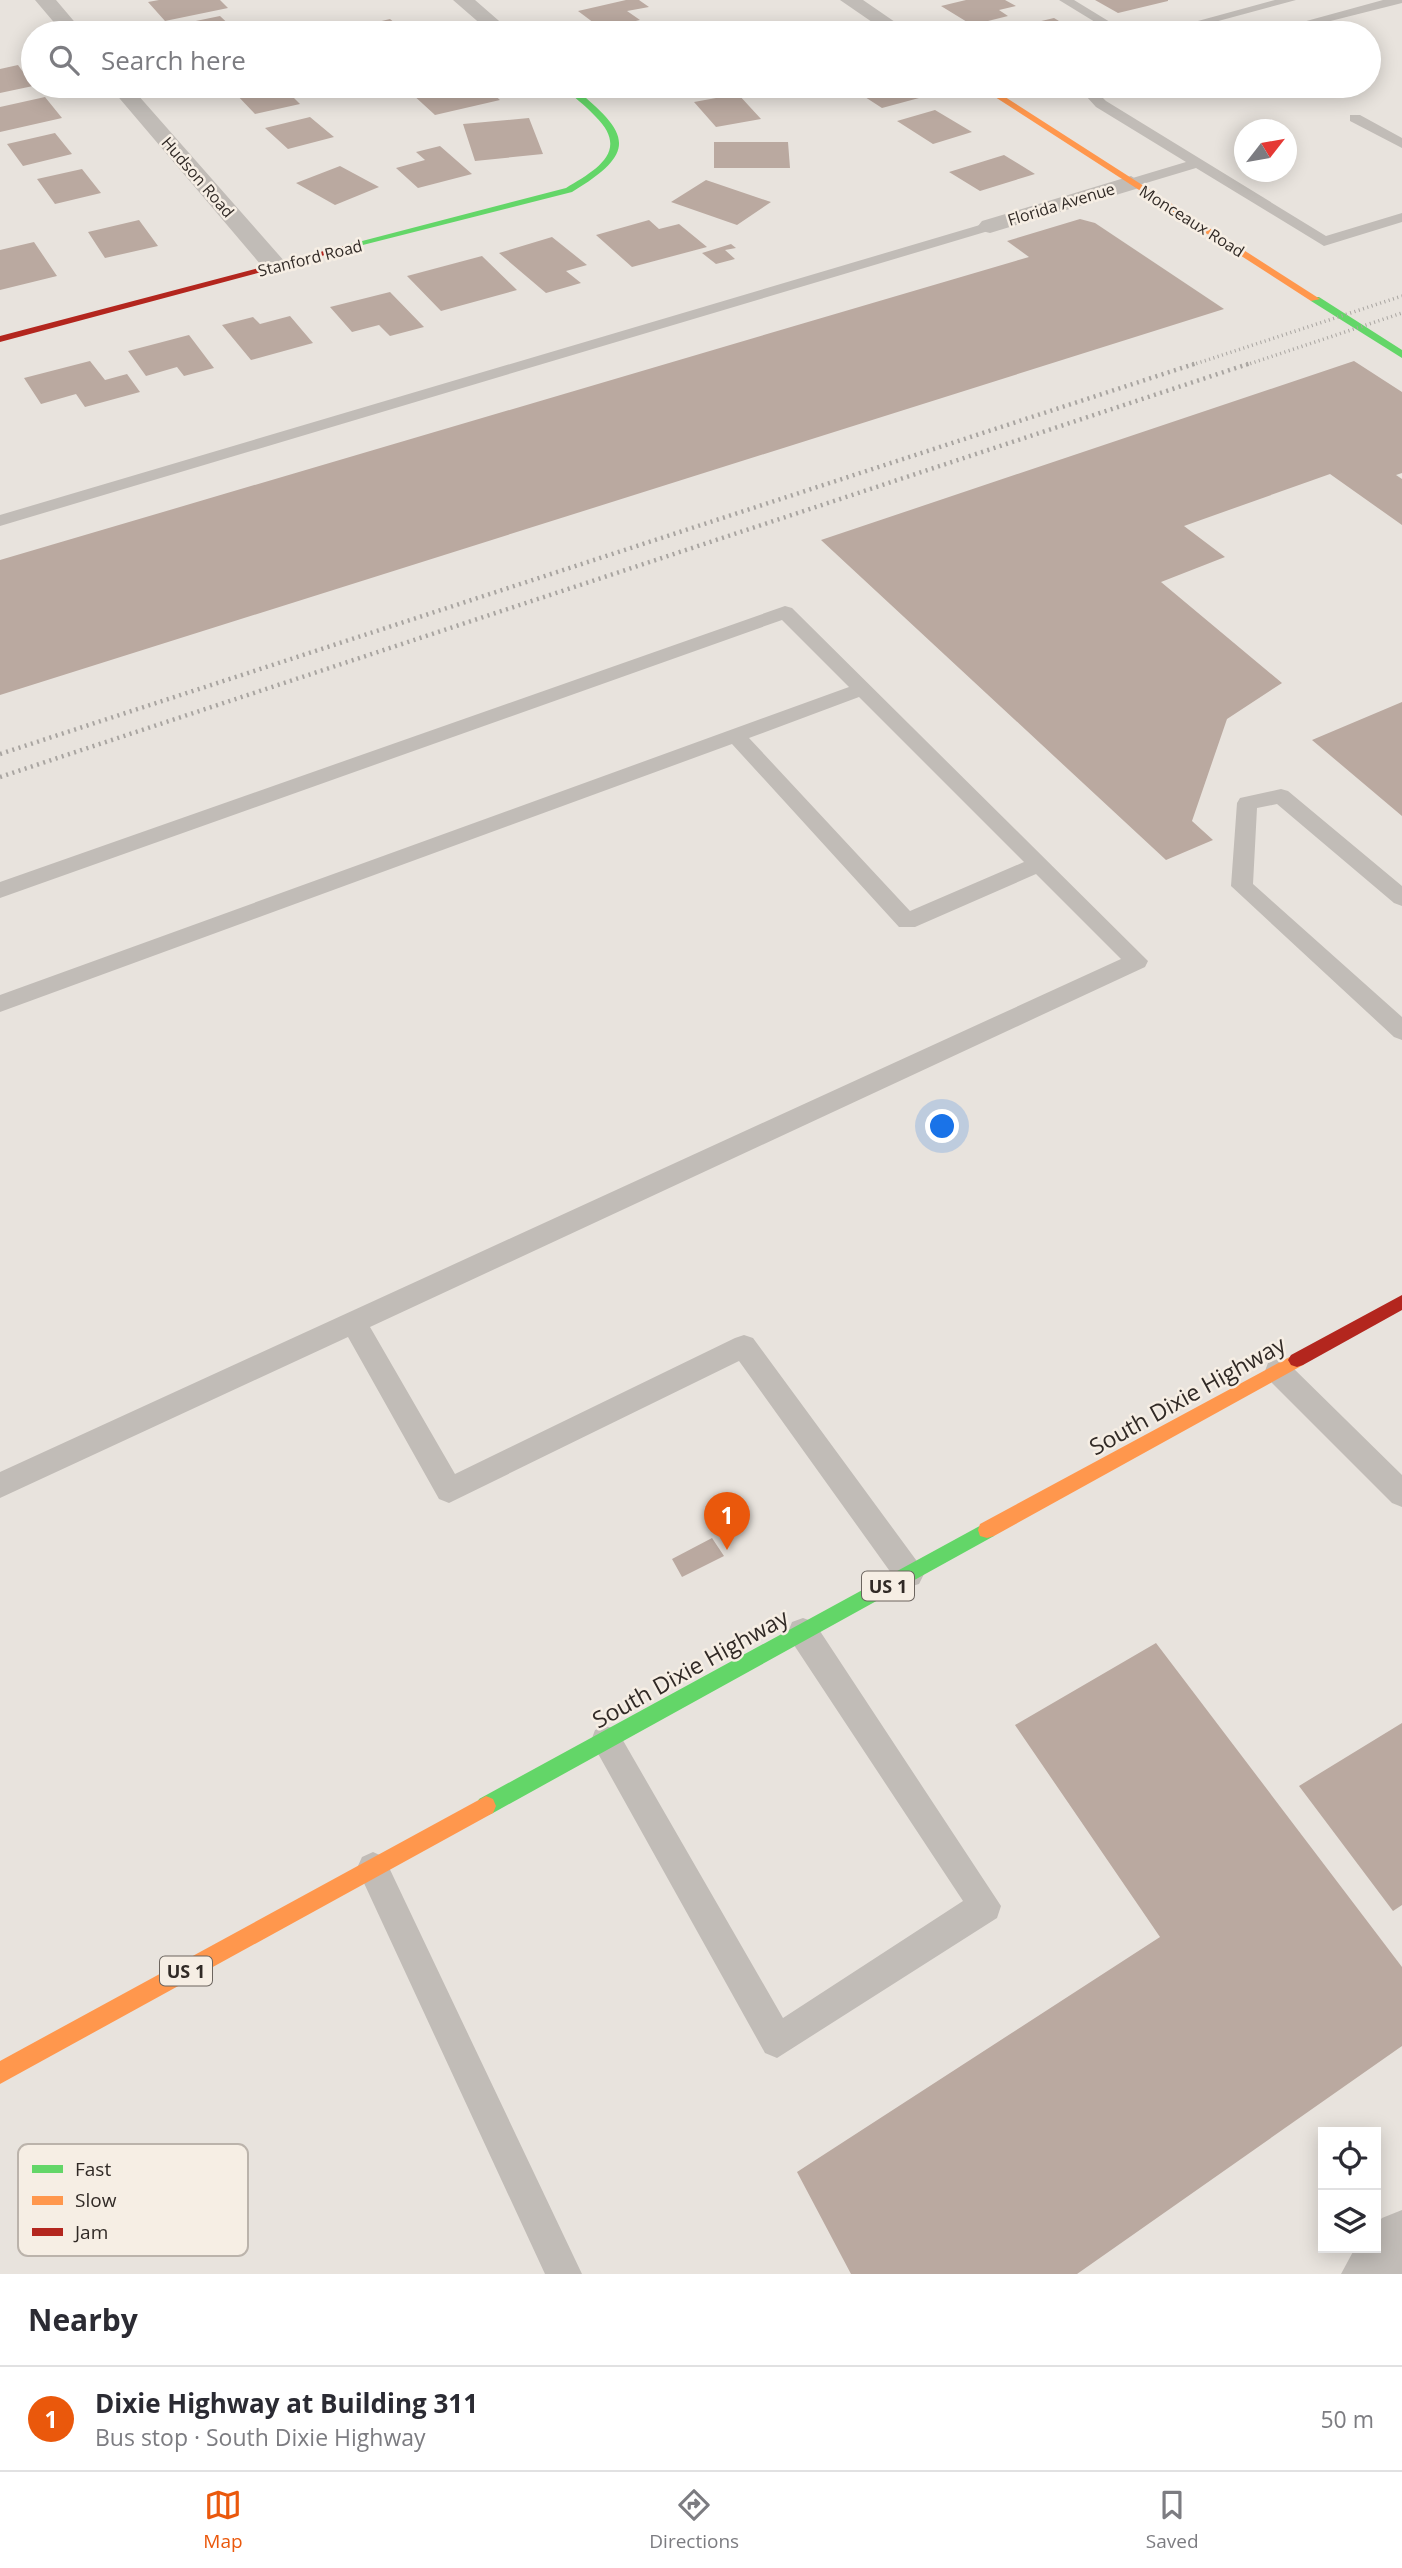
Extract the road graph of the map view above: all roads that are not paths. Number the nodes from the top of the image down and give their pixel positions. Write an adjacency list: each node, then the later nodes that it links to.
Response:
1 (46, 0): 7 (street)
2 (463, 0): 8 (street)
3 (850, 0): 9 (street)
4 (1065, 0): 10 (lane)
5 (1290, 0): 11 (lane)
6 (1398, 0): 12 (lane)
7 (64, 21)
8 (488, 21)
9 (882, 21)
10 (1101, 21)
11 (1207, 21)
12 (1316, 21)
13 (129, 98): 23 (street, Hudson Road)
14 (580, 98): 23 (street, Stanford Road)
15 (1000, 98): 20 (street, Monceaux Road)
16 (1095, 98): 19 (lane)
17 (1355, 118): 18 (lane)
18 (1402, 144)
19 (1198, 163): 20 (lane); 21 (lane)
20 (1131, 183): 22 (street, Florida Avenue); 25 (street, Monceaux Road)
21 (1402, 217)
22 (990, 226): 26 (lane)
23 (276, 267): 24 (street, Stanford Road)
24 (0, 339)
25 (1402, 355)
26 (0, 521)
27 (863, 689): 28 (lane); 29 (lane); 30 (lane)
28 (736, 736): 29 (lane); 32 (lane)
29 (1040, 864): 35 (lane)
30 (0, 890)
31 (1402, 898): 33 (lane)
32 (0, 1004)
33 (1402, 1031)
34 (1402, 1302): 36 (street, South Dixie Highway / US 1)
35 (354, 1323): 37 (lane); 39 (lane)
36 (1278, 1371): 38 (lane); 39 (street, South Dixie Highway / US 1)
37 (0, 1485)
38 (1402, 1494)
39 (909, 1574): 40 (street, South Dixie Highway / US 1)
40 (803, 1632): 41 (street, South Dixie Highway / US 1); 41 (lane)
41 (606, 1741): 42 (street, South Dixie Highway / US 1)
42 (373, 1868): 43 (street, South Dixie Highway / US 1); 45 (lane)
43 (0, 2073)
44 (1402, 2238): 46 (street)
45 (564, 2274)
46 (1370, 2274)

